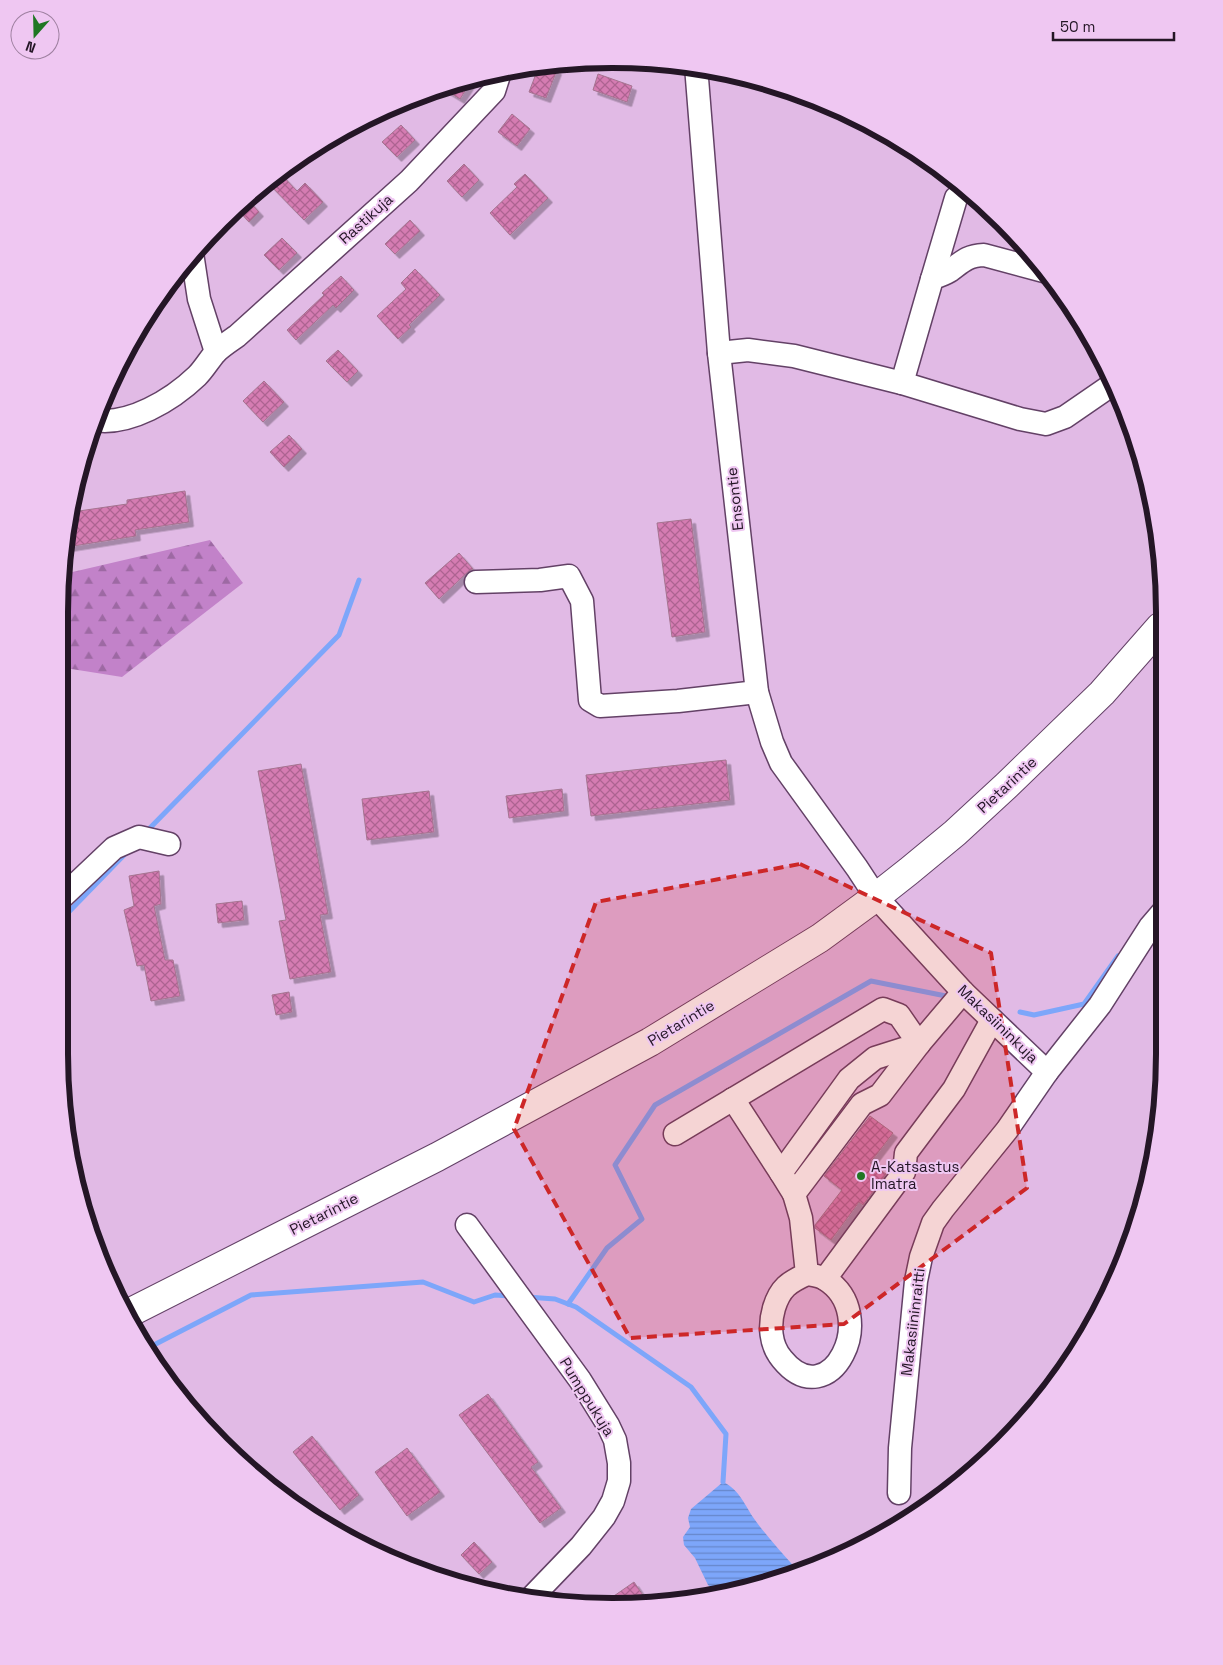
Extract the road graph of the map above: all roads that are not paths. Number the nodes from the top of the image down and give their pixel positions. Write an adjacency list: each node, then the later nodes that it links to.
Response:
1 (697, 74): 8 (street, Ensontie)
2 (497, 80): 7 (street, Rastikuja)
3 (956, 198): 6 (street)
4 (194, 263): 7 (street)
5 (1034, 269): 6 (street)
6 (932, 279): 9 (street)
7 (216, 352): 11 (street, Rastikuja)
8 (718, 353): 9 (street); 14 (street, Ensontie)
9 (902, 383): 10 (street)
10 (1107, 388)
11 (102, 421)
12 (476, 582): 14 (street)
13 (1156, 631): 17 (main road, Pietarintie)
14 (757, 692): 17 (street, Ensontie)
15 (169, 844): 16 (street)
16 (68, 891)
17 (876, 898): 19 (street, Makasiininkuja); 28 (main road, Pietarintie)
18 (1156, 920): 22 (street, Makasiininkuja)
19 (963, 992): 20 (street, Makasiininkuja); 21 (street)
20 (992, 1020): 22 (street, Makasiininkuja); 26 (street)
21 (918, 1044): 23 (street); 25 (street); 26 (street)
22 (1047, 1072): 29 (street, Makasiininraitti)
23 (733, 1099): 24 (street); 25 (street)
24 (675, 1134)
25 (781, 1173): 26 (street)
26 (794, 1194)
27 (467, 1225): 30 (street, Pumppukuja)
28 (133, 1311)
29 (899, 1492)
30 (536, 1592)

